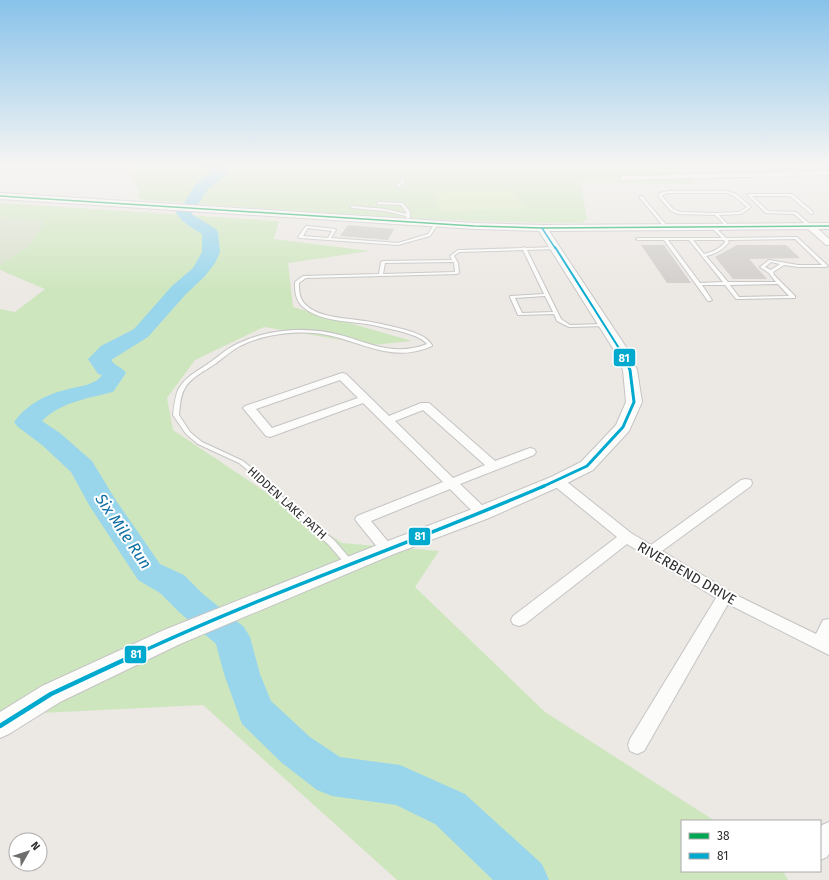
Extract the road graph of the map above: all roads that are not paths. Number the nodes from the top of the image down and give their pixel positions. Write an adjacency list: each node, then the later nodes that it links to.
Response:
1 (196, 207): 13 (main road)
2 (352, 207): 13 (lane)
3 (405, 207): 13 (lane)
4 (649, 207): 17 (lane)
5 (669, 207): 12 (lane)
6 (749, 207): 12 (lane)
7 (762, 207): 9 (lane)
8 (805, 207): 11 (lane)
9 (795, 213): 10 (lane); 15 (lane)
10 (800, 213)
11 (806, 213)
12 (716, 214): 19 (lane)
13 (408, 219): 14 (main road)
14 (436, 224): 20 (main road); 21 (lane)
15 (810, 226): 16 (main road); 19 (main road); 26 (street)
16 (829, 226)
17 (666, 227): 18 (main road); 20 (main road)
18 (714, 227): 19 (main road); 25 (lane)
19 (728, 227)
20 (542, 228): 28 (main road)
21 (329, 239): 21 (lane)
22 (638, 239): 23 (lane)
23 (665, 239): 24 (lane); 36 (lane)
24 (690, 239): 25 (lane); 29 (lane)
25 (725, 239): 29 (lane); 32 (lane)
26 (829, 243)
27 (524, 248): 28 (lane); 30 (lane); 38 (lane)
28 (556, 248): 41 (main road)
29 (703, 255): 37 (lane)
30 (455, 261): 34 (lane); 34 (lane)
31 (783, 264): 32 (lane); 33 (lane); 33 (lane)
32 (828, 266)
33 (771, 272): 35 (lane)
34 (381, 275): 53 (lane, HIDDEN LAKE PATH)
35 (780, 283): 37 (lane); 37 (lane)
36 (699, 284): 37 (lane); 39 (lane)
37 (727, 284)
38 (547, 295): 40 (lane); 40 (lane)
39 (710, 300)
40 (556, 313): 41 (lane)
41 (604, 325): 46 (main road)
42 (365, 399): 42 (street); 43 (street)
43 (388, 420): 45 (street); 47 (street)
44 (530, 452): 45 (street)
45 (494, 466): 47 (street)
46 (557, 481): 49 (main road); 50 (street, RIVERBEND DRIVE)
47 (452, 483): 49 (street); 51 (street)
48 (746, 483): 52 (street)
49 (482, 513): 51 (main road)
50 (626, 537): 52 (street, RIVERBEND DRIVE); 55 (street)
51 (387, 549): 53 (main road)
52 (651, 552): 54 (street, RIVERBEND DRIVE)
53 (350, 564): 58 (main road)
54 (725, 596): 57 (street, RIVERBEND DRIVE); 59 (street)
55 (519, 620)
56 (829, 625): 57 (street)
57 (825, 645)
58 (0, 726)
59 (637, 745)
60 (829, 832): 61 (street)
61 (821, 848)

